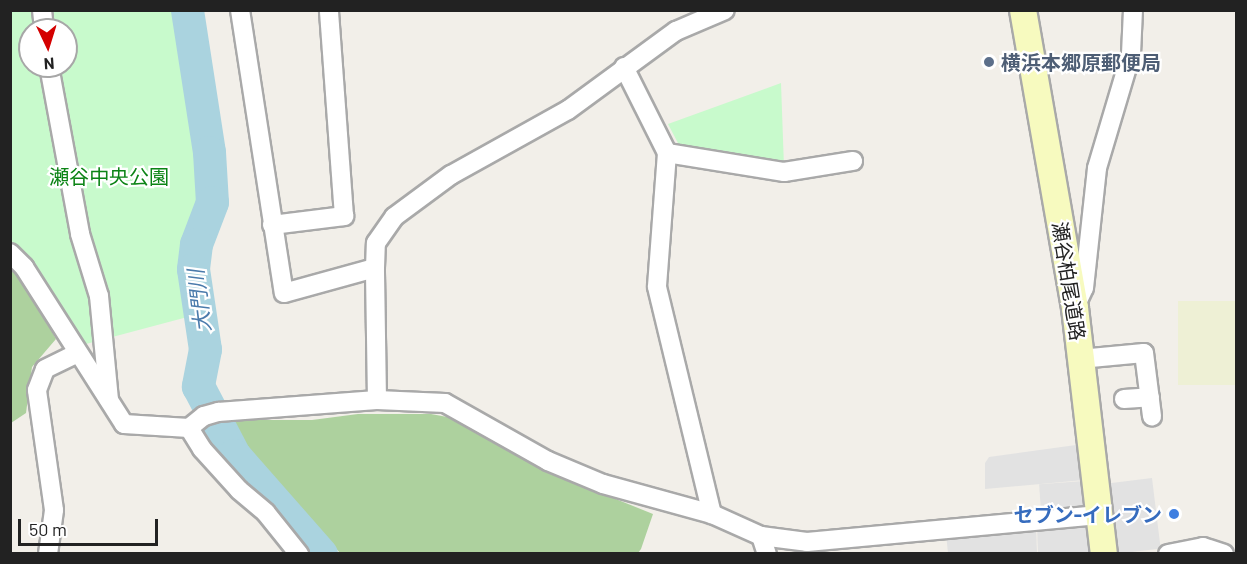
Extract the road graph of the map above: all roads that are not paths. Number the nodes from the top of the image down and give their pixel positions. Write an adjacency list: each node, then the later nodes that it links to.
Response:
1 (240, 10): 10 (street)
2 (329, 10): 10 (street)
3 (725, 10): 6 (street)
4 (1023, 10): 13 (main road, 瀬谷柏尾道路)
5 (1133, 10): 13 (street)
6 (624, 67): 8 (street); 12 (street)
7 (51, 78): 19 (street)
8 (667, 153): 9 (street); 22 (street)
9 (853, 161)
10 (272, 225): 12 (street)
11 (10, 253): 14 (street)
12 (375, 268): 18 (street)
13 (1075, 308): 15 (main road, 瀬谷柏尾道路)
14 (76, 354): 19 (street); 25 (street)
15 (1080, 359): 16 (street); 23 (main road, 瀬谷柏尾道路)
16 (1150, 398): 17 (street); 20 (street)
17 (1124, 399)
18 (377, 400): 21 (street); 22 (street)
19 (110, 403): 21 (street)
20 (1152, 417)
21 (189, 428): 26 (street)
22 (712, 514): 24 (street)
23 (1099, 515): 24 (street); 27 (main road, 瀬谷柏尾道路)
24 (764, 545)
25 (48, 554)
26 (299, 554)
27 (1104, 554)
28 (1168, 554): 29 (street)
29 (1224, 554)

